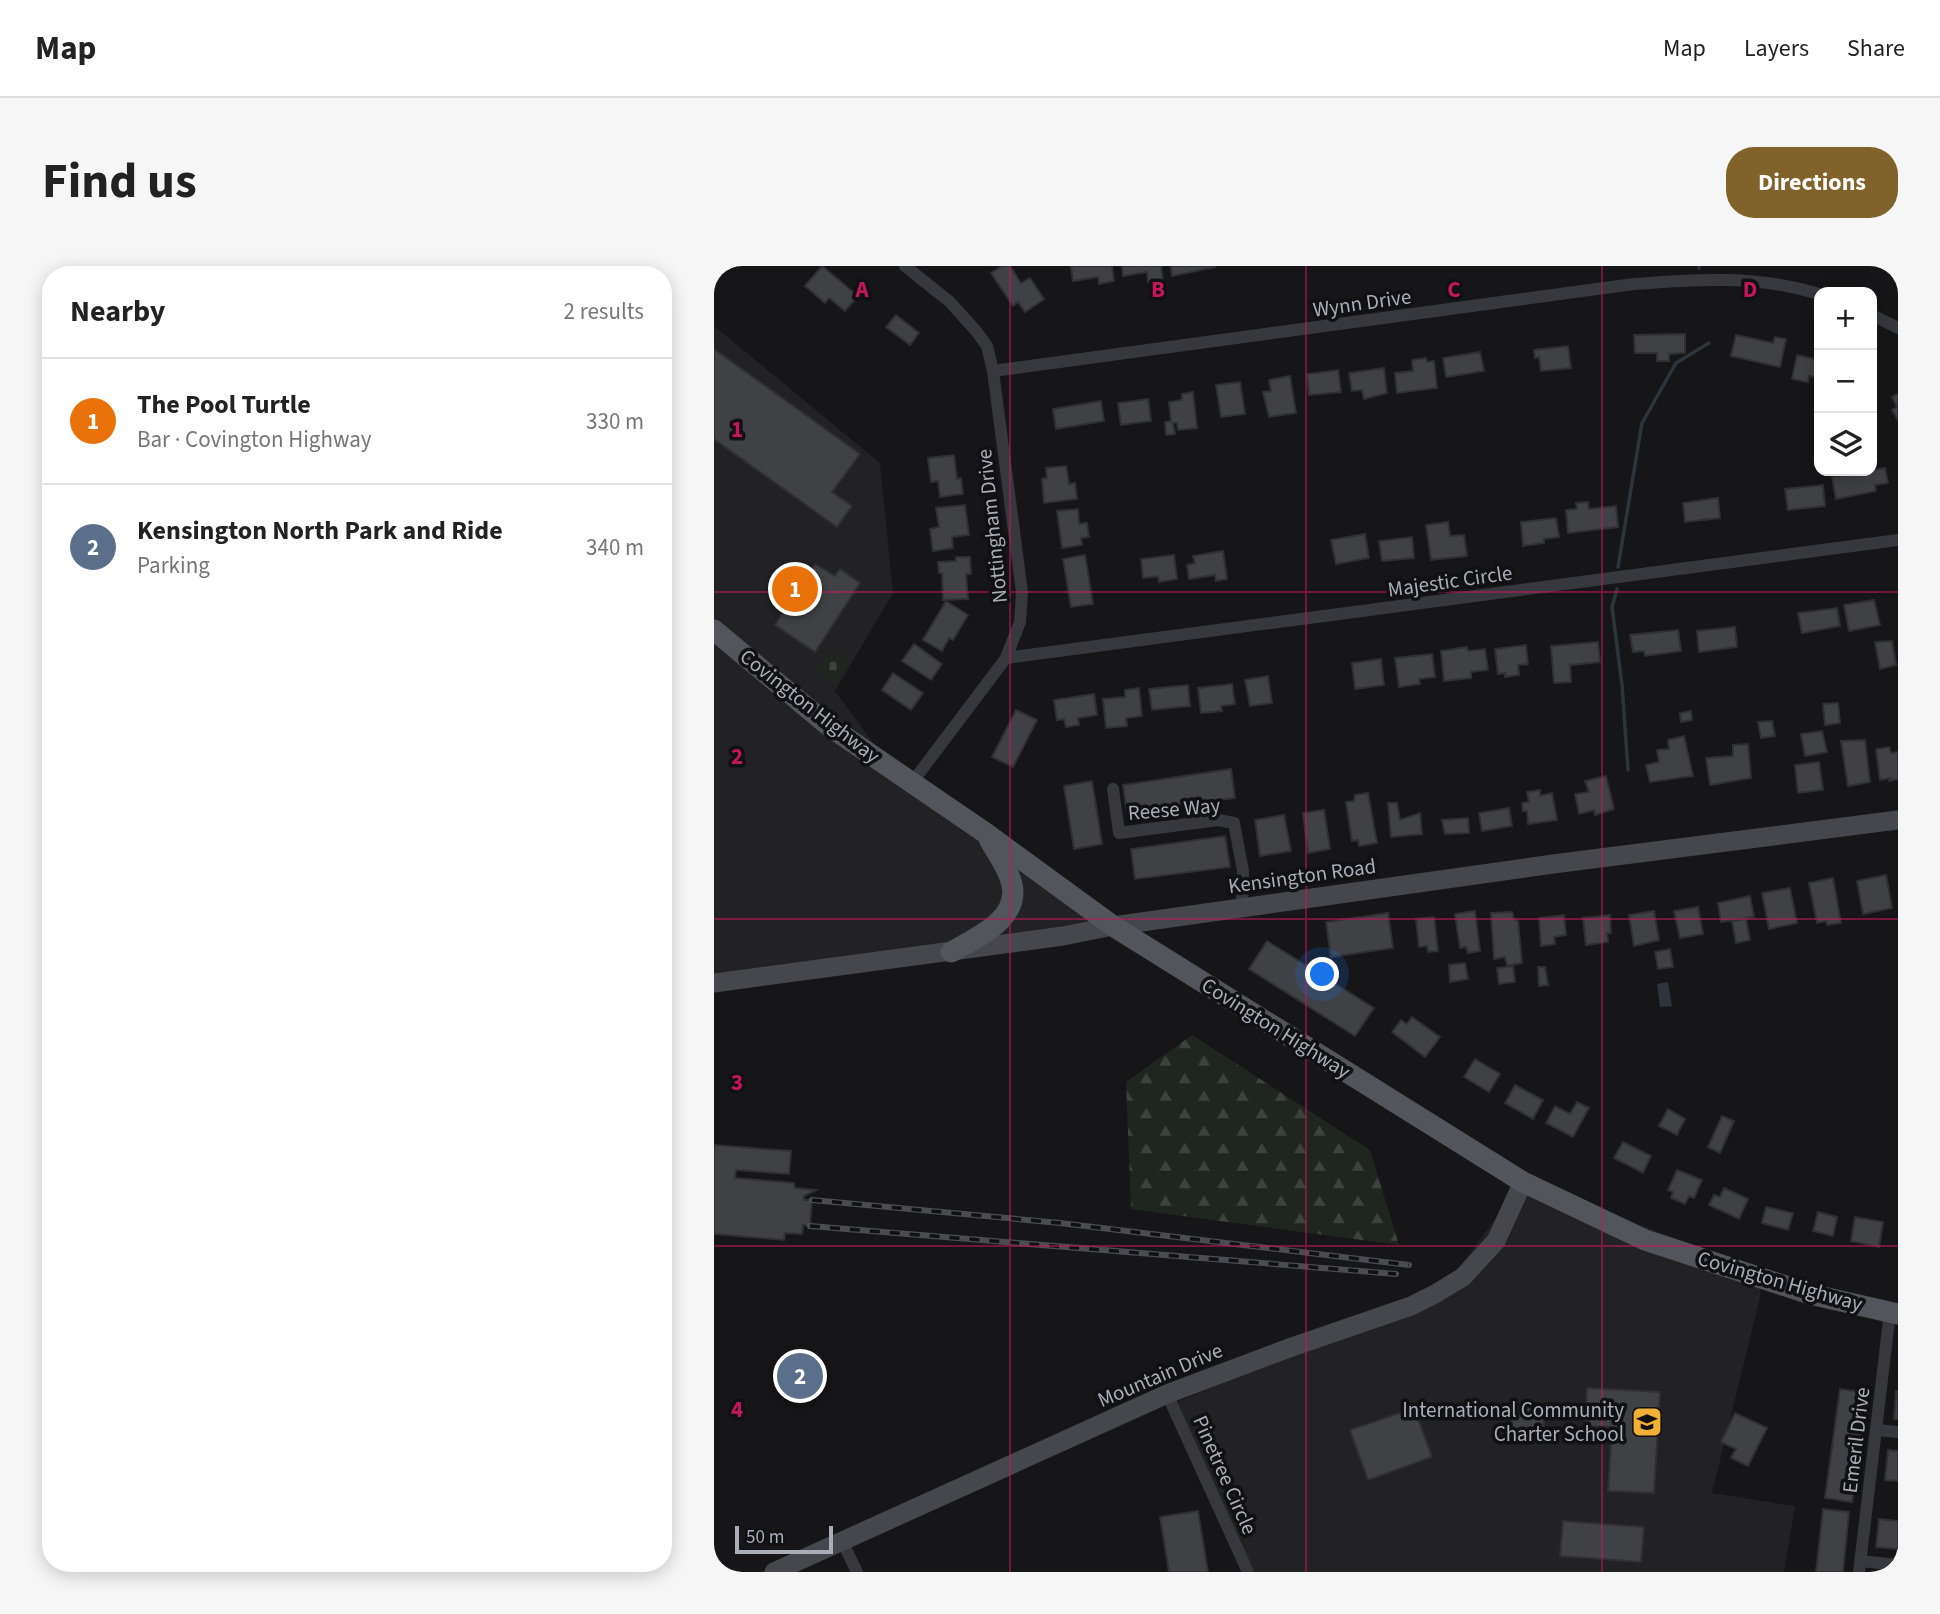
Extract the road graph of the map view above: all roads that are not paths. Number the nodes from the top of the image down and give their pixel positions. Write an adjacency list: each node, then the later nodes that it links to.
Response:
1 (905, 266): 5 (street, Nottingham Drive)
2 (1814, 293): 5 (street, Wynn Drive)
3 (1877, 318): 4 (street)
4 (1898, 328)
5 (993, 371): 8 (street, Nottingham Drive)
6 (1898, 540): 8 (street, Majestic Circle)
7 (714, 630): 9 (main road, Covington Highway)
8 (1006, 658): 9 (street, Nottingham Drive)
9 (911, 784): 12 (main road, Covington Highway)
10 (1113, 789): 13 (street, Reese Way)
11 (1898, 820): 13 (street, Kensington Road)
12 (987, 834): 14 (main road, Covington Highway); 15 (main road)
13 (1242, 907): 14 (street, Kensington Road)
14 (1113, 926): 15 (street, Kensington Road); 17 (main road, Covington Highway)
15 (951, 952): 16 (street, Kensington Road)
16 (714, 984)
17 (1523, 1182): 18 (main road, Covington Highway); 19 (street, Mountain Drive)
18 (1894, 1313): 20 (street, Emeril Drive)
19 (1167, 1394): 22 (street, Mountain Drive); 27 (street, Pinetree Circle)
20 (1877, 1430): 21 (street); 24 (street, Emeril Drive)
21 (1898, 1432)
22 (842, 1541): 25 (street, Mountain Drive); 26 (street)
23 (1898, 1564): 24 (street)
24 (1860, 1567)
25 (774, 1572)
26 (857, 1572)
27 (1248, 1572)

